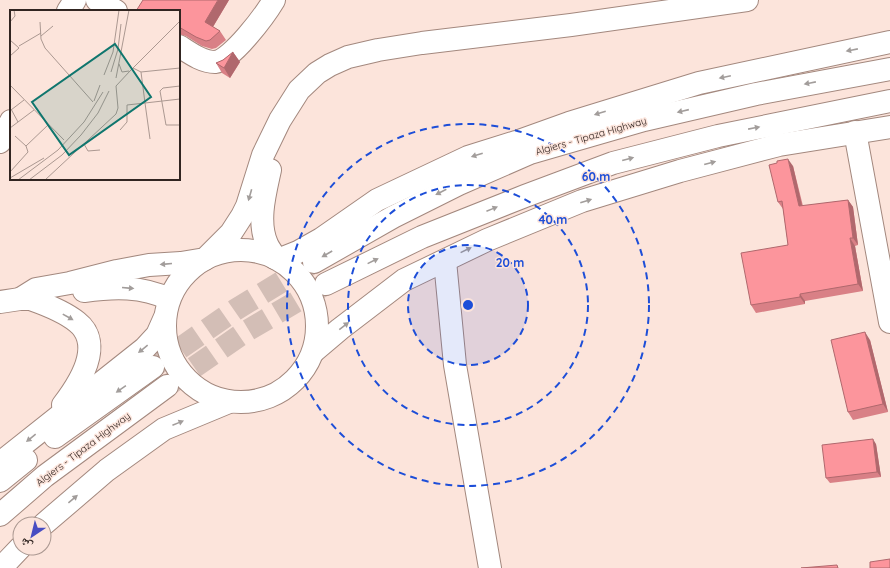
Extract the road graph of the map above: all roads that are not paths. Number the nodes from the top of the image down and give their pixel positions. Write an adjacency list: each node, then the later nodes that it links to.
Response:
1 (75, 0): 5 (main road)
2 (97, 0): 6 (main road)
3 (274, 0): 8 (main road)
4 (736, 1): 11 (main road)
5 (69, 10)
6 (114, 10)
7 (890, 42): 16 (main road, one-way to 16)
8 (180, 47)
9 (890, 68): 19 (main road, Algiers - Tipaza Highway, one-way to 19)
10 (890, 101): 20 (main road, one-way to 10)
11 (280, 120): 16 (main road); 17 (main road, one-way to 17)
12 (10, 124): 15 (main road)
13 (890, 127): 14 (main road)
14 (855, 132): 18 (main road, one-way to 14); 23 (main road)
15 (0, 142)
16 (275, 258): 17 (main road); 24 (main road)
17 (205, 259): 21 (main road, one-way to 21); 22 (main road)
18 (444, 261): 24 (main road, one-way to 18); 35 (main road)
19 (314, 262)
20 (326, 284)
21 (18, 300): 22 (main road, one-way to 22); 28 (main road, one-way to 28)
22 (167, 308): 27 (main road); 28 (main road, one-way to 28)
23 (890, 322)
24 (314, 351): 27 (main road)
25 (153, 367): 30 (main road, one-way to 30)
26 (167, 386): 31 (main road, Algiers - Tipaza Highway)
27 (229, 402): 32 (main road, one-way to 27)
28 (50, 422): 29 (main road, one-way to 29)
29 (0, 463)
30 (0, 481)
31 (0, 515)
32 (52, 517)
33 (12, 556): 34 (main road)
34 (1, 568)
35 (490, 568)

